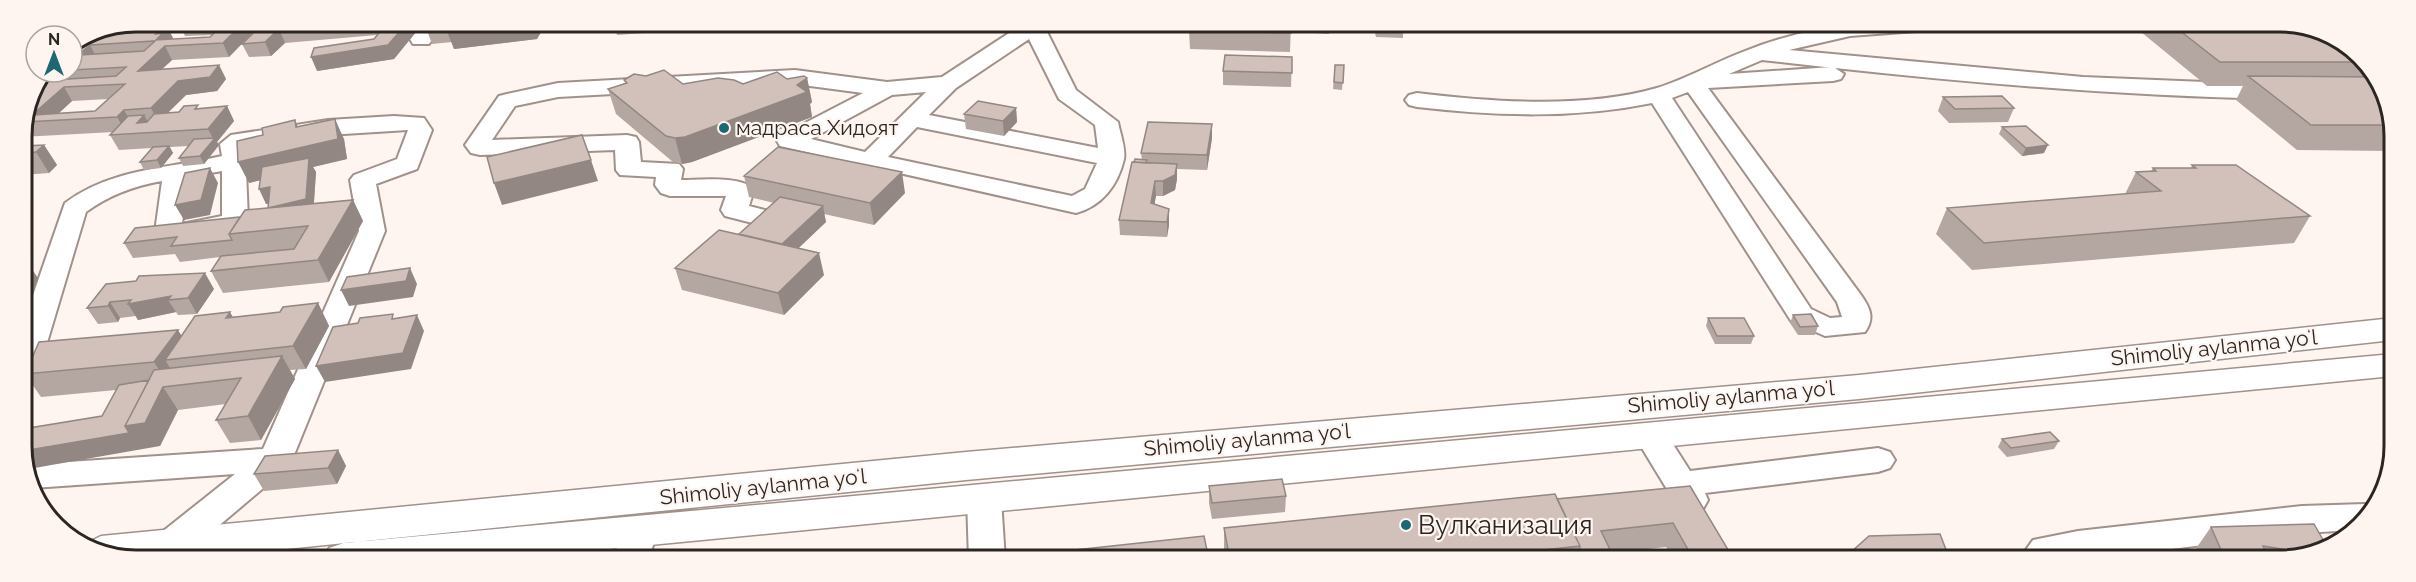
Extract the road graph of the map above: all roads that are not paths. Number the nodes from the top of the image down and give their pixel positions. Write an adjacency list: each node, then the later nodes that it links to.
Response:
1 (427, 32): 5 (street)
2 (1026, 32): 8 (street)
3 (1040, 32): 15 (street)
4 (1830, 32): 6 (street)
5 (421, 39)
6 (1760, 53): 7 (street); 9 (street)
7 (1907, 69): 9 (street); 11 (street)
8 (948, 83): 10 (street); 14 (street)
9 (1693, 83): 12 (street); 12 (street)
10 (887, 89): 17 (street); 19 (street)
11 (2299, 92)
12 (1658, 95): 13 (street)
13 (1417, 100)
14 (913, 119): 15 (street); 17 (street)
15 (1112, 158): 17 (street)
16 (235, 160): 18 (street); 18 (street); 25 (street)
17 (870, 161)
18 (176, 172): 21 (street)
19 (772, 220)
20 (2384, 330): 23 (main road, Shimoliy aylanma yoʻl)
21 (32, 344)
22 (2384, 366): 23 (main road, Shimoliy aylanma yoʻl)
23 (1869, 400): 24 (main road, Shimoliy aylanma yoʻl); 29 (main road, Shimoliy aylanma yoʻl)
24 (1650, 435): 28 (street); 29 (main road, Shimoliy aylanma yoʻl)
25 (275, 460): 27 (street); 33 (street)
26 (1878, 460): 28 (street)
27 (36, 475)
28 (1683, 484): 31 (street)
29 (973, 489): 33 (main road, Shimoliy aylanma yoʻl); 34 (main road, Shimoliy aylanma yoʻl); 37 (street)
30 (2354, 520): 32 (street)
31 (1709, 531)
32 (2309, 534): 38 (street)
33 (170, 546): 35 (main road, Shimoliy aylanma yoʻl)
34 (635, 546): 36 (main road, Shimoliy aylanma yoʻl)
35 (128, 550)
36 (545, 550)
37 (985, 550)
38 (2046, 550)

